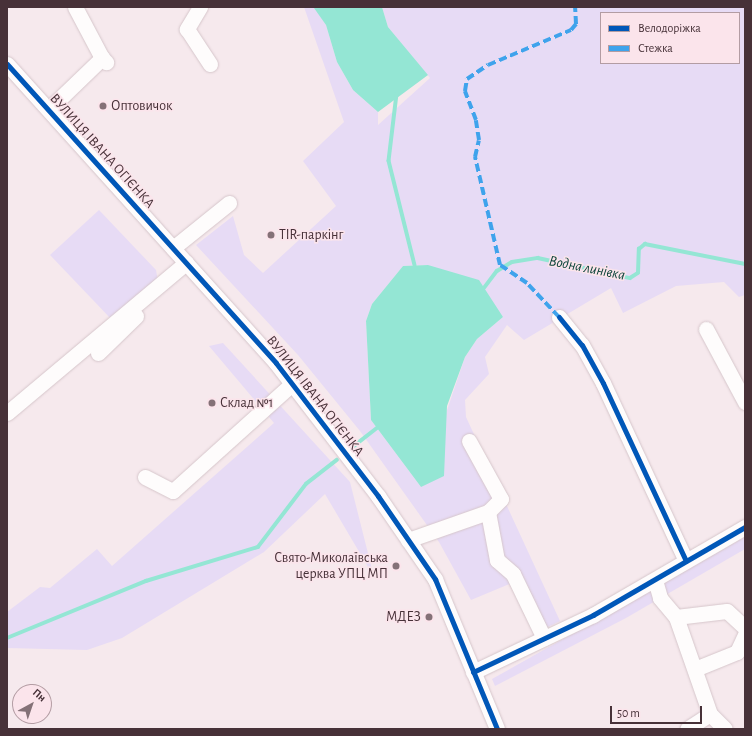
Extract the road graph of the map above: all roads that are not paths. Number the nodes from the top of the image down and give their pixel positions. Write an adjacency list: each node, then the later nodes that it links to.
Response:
1 (75, 7): 5 (street)
2 (200, 7): 4 (street)
3 (7, 64): 5 (street, ВУЛИЦЯ ІВАНА ОГІЄНКА)
4 (210, 64)
5 (48, 109): 7 (street, ВУЛИЦЯ ІВАНА ОГІЄНКА)
6 (230, 203): 7 (street)
7 (173, 248): 8 (street, ВУЛИЦЯ ІВАНА ОГІЄНКА)
8 (186, 263): 13 (street, ВУЛИЦЯ ІВАНА ОГІЄНКА); 15 (street)
9 (172, 286): 12 (street)
10 (559, 317): 21 (street)
11 (706, 329): 14 (street)
12 (98, 353)
13 (292, 384): 17 (street); 20 (street, ВУЛИЦЯ ІВАНА ОГІЄНКА)
14 (745, 402)
15 (7, 412)
16 (468, 441): 18 (street)
17 (145, 477)
18 (488, 512): 20 (street); 26 (street)
19 (745, 527): 21 (street)
20 (408, 540): 28 (street, ВУЛИЦЯ ІВАНА ОГІЄНКА)
21 (686, 560): 22 (street)
22 (655, 580): 23 (street); 26 (street)
23 (676, 617): 24 (street); 27 (street)
24 (745, 628)
25 (745, 635): 27 (street)
26 (544, 638): 28 (street)
27 (695, 668): 29 (street)
28 (473, 672): 30 (street, ВУЛИЦЯ ІВАНА ОГІЄНКА)
29 (710, 714): 31 (street); 32 (street)
30 (497, 729)
31 (687, 729)
32 (725, 729)

